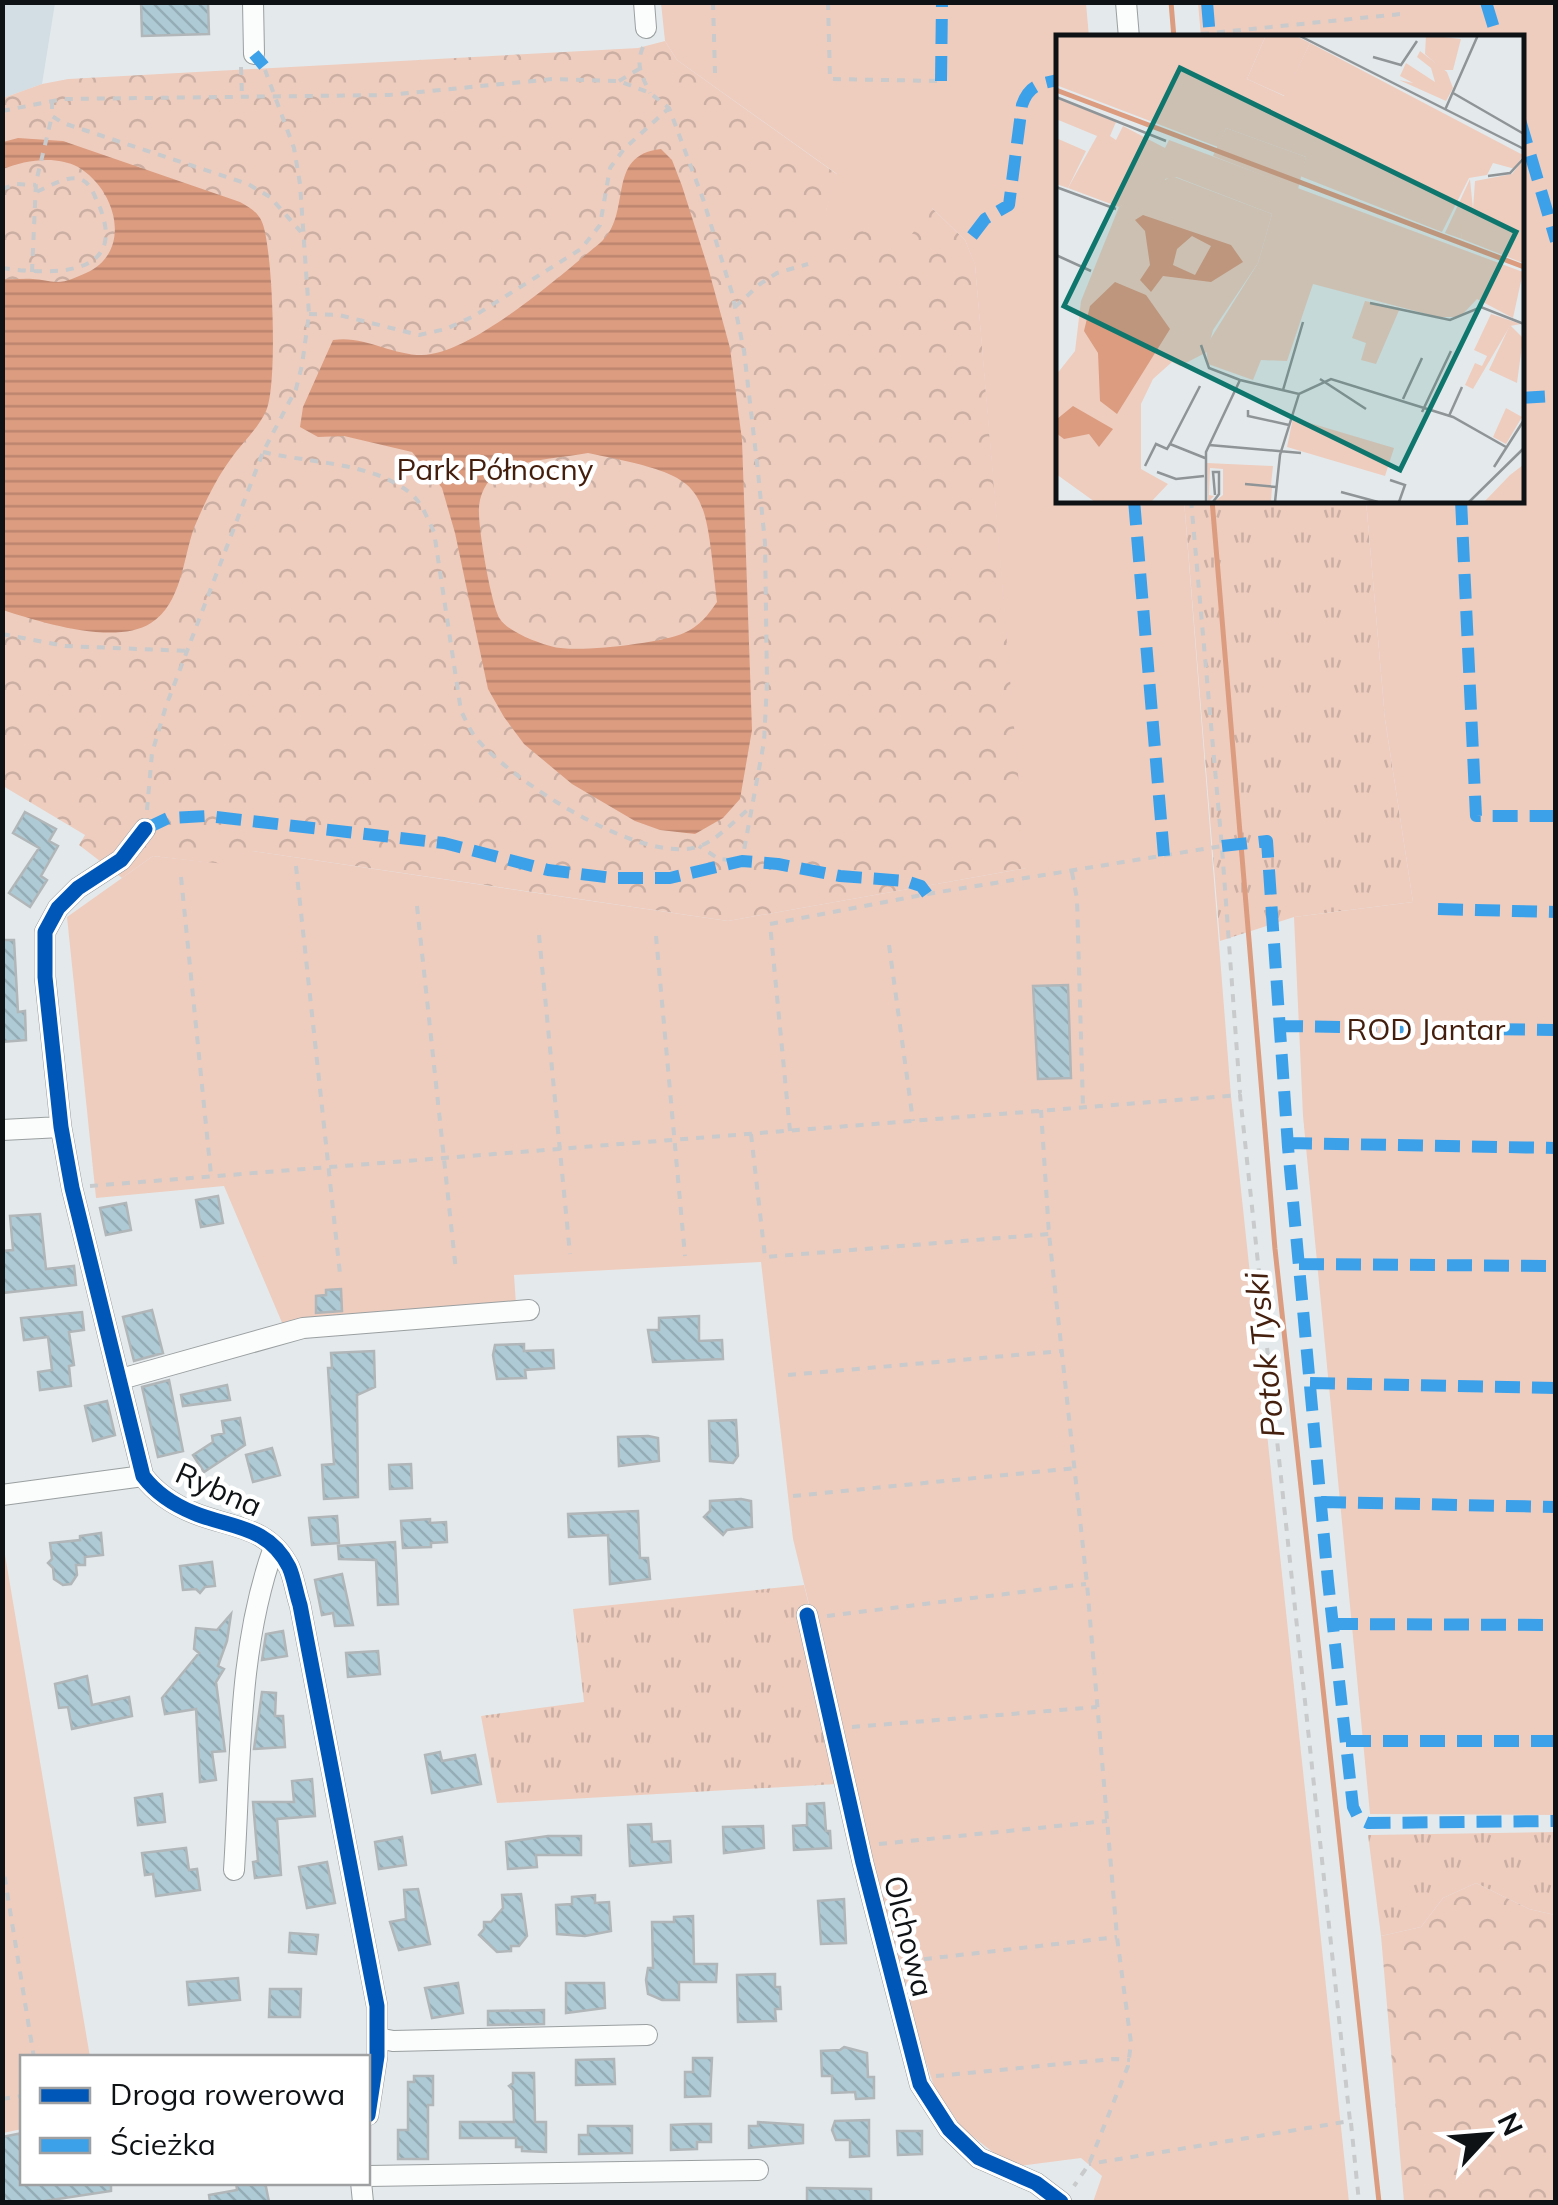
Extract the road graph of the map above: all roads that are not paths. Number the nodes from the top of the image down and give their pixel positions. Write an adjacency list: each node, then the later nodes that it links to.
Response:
1 (253, 2): 6 (street)
2 (644, 2): 4 (street)
3 (1126, 2): 5 (street)
4 (646, 28)
5 (1129, 35)
6 (259, 60)
7 (145, 829): 8 (street, Rybna)
8 (61, 1126): 9 (street); 11 (street, Rybna)
9 (2, 1130)
10 (529, 1310): 11 (street)
11 (121, 1379): 12 (street, Rybna)
12 (142, 1476): 13 (street); 14 (street, Rybna)
13 (2, 1495)
14 (274, 1547): 16 (street); 18 (street, Rybna)
15 (807, 1617): 22 (street, Olchowa)
16 (234, 1870)
17 (648, 2035): 18 (street)
18 (378, 2038): 19 (street, Rybna)
19 (370, 2100)
20 (758, 2170): 21 (street)
21 (370, 2176)
22 (1066, 2196)

